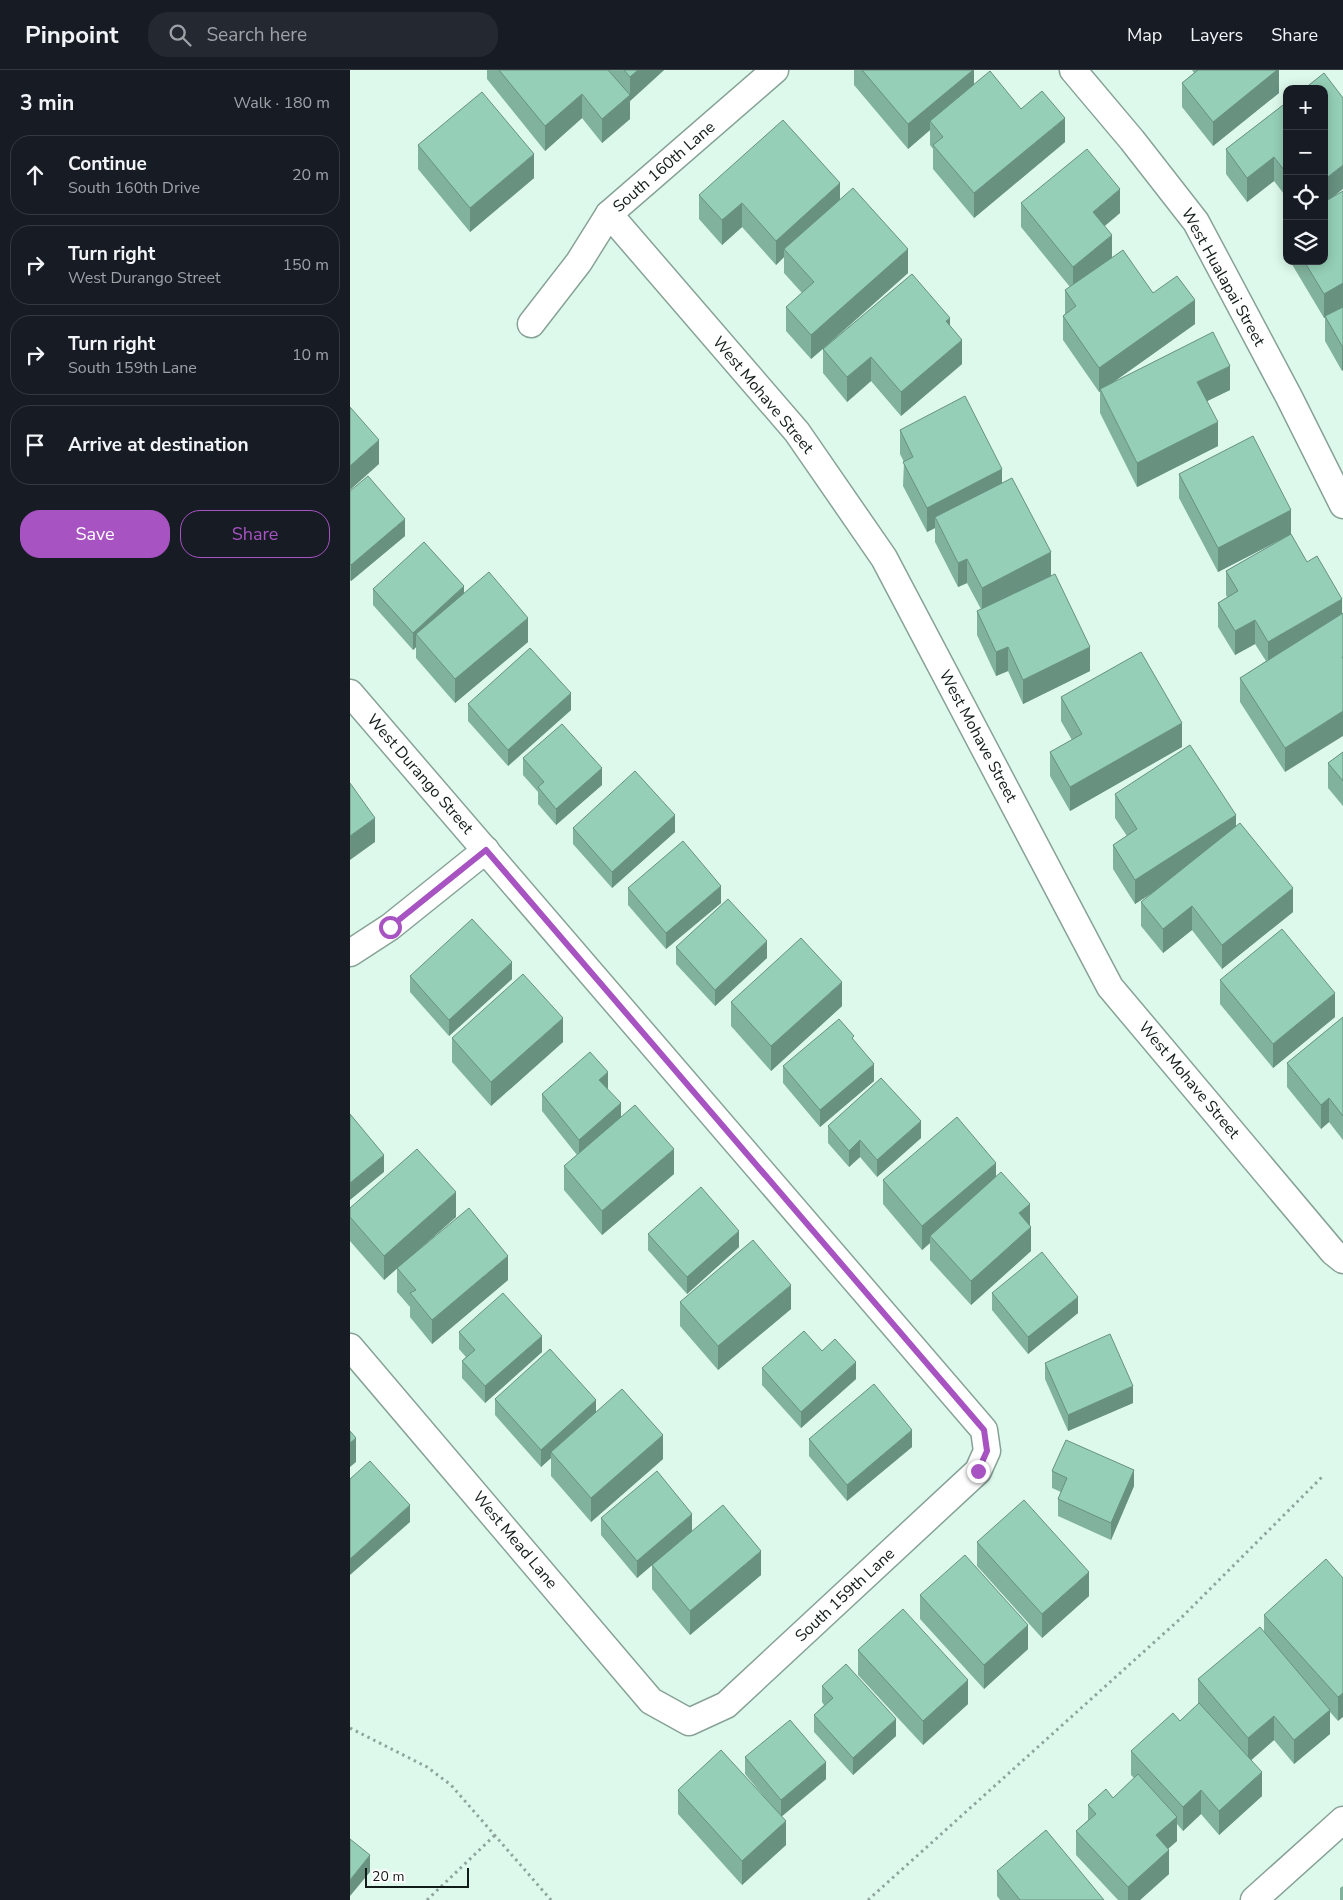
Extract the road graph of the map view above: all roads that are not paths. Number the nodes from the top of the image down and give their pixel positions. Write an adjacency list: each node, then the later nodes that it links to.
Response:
1 (776, 70): 3 (street, South 160th Lane)
2 (1073, 70): 5 (street, West Hualapai Street)
3 (608, 214): 4 (street, South 160th Lane); 9 (street, West Mohave Street)
4 (531, 324)
5 (1343, 505)
6 (350, 692): 7 (street, West Durango Street)
7 (486, 850): 8 (street); 11 (street, West Durango Street)
8 (350, 953)
9 (1343, 1260)
10 (350, 1347): 12 (street, West Mead Lane)
11 (987, 1451): 12 (street, South 159th Lane)
12 (689, 1722)
13 (1343, 1820): 14 (street)
14 (1254, 1900)

